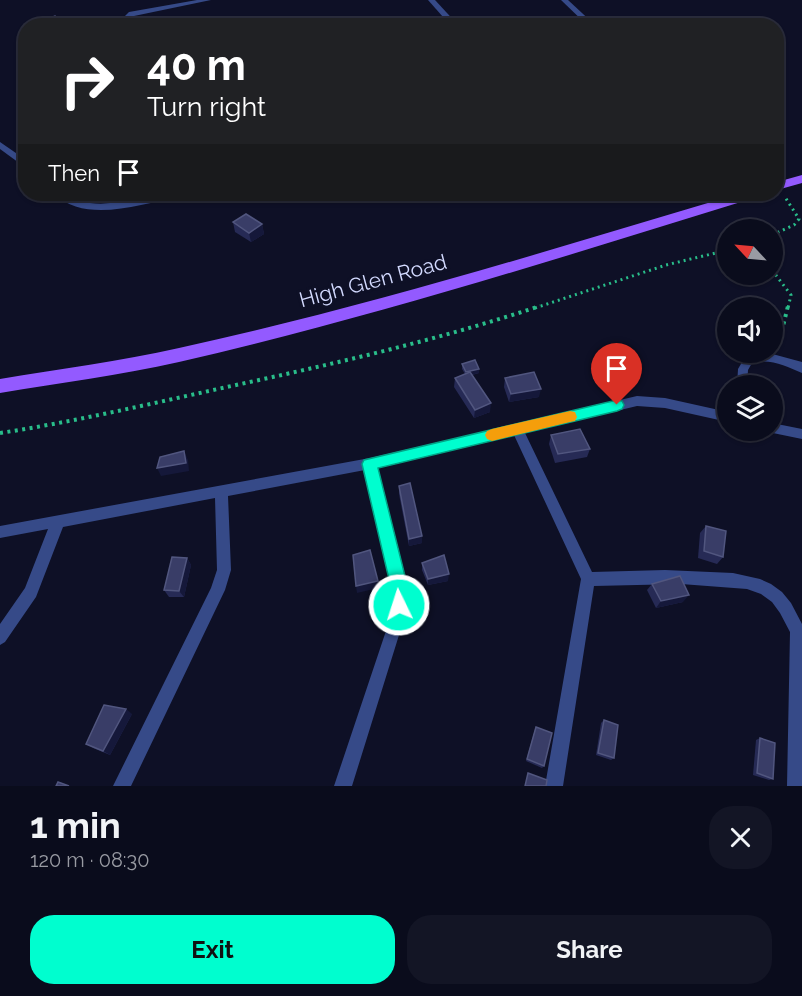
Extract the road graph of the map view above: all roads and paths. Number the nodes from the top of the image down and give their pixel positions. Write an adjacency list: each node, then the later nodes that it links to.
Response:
1 (208, 0): 4 (street)
2 (431, 0): 5 (street)
3 (564, 0): 6 (street)
4 (129, 18)
5 (448, 18)
6 (584, 18)
7 (0, 145): 8 (street)
8 (18, 159)
9 (802, 179): 10 (main road)
10 (784, 184)
11 (784, 196): 15 (path)
12 (73, 201): 13 (street)
13 (146, 201)
14 (729, 201): 21 (main road, High Glen Road)
15 (783, 230)
16 (717, 252): 25 (path)
17 (783, 284): 18 (path)
18 (783, 325)
19 (783, 362): 20 (lane)
20 (802, 369)
21 (0, 386)
22 (717, 415): 23 (street)
23 (517, 429): 27 (street); 31 (street)
24 (783, 431): 26 (street)
25 (0, 433)
26 (802, 435)
27 (370, 464): 28 (street); 34 (street)
28 (221, 491): 29 (street); 33 (street)
29 (58, 521): 30 (street); 32 (street)
30 (0, 532)
31 (588, 579): 35 (street); 36 (street)
32 (0, 638)
33 (122, 786)
34 (343, 786)
35 (554, 786)
36 (796, 786)

